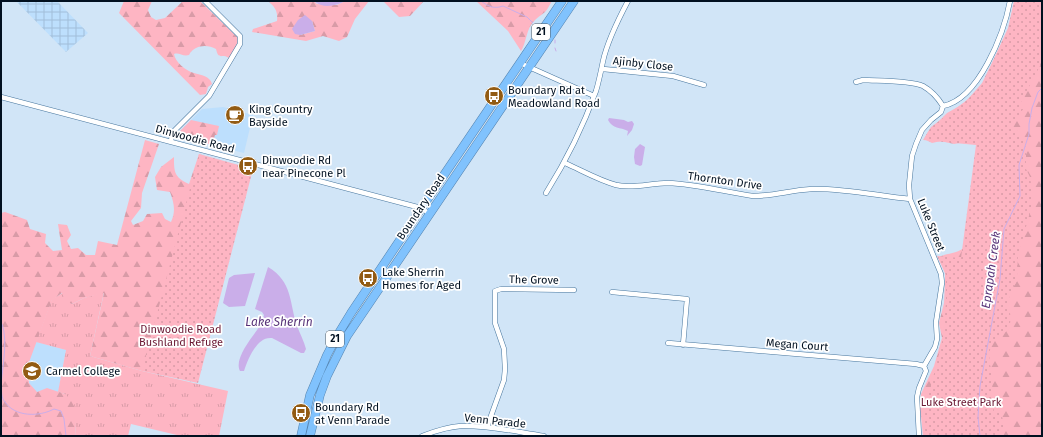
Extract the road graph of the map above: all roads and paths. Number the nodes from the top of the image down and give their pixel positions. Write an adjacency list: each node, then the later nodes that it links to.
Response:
1 (205, 1): 16 (street)
2 (558, 1): 7 (street)
3 (562, 1): 7 (highway, Boundary Road / 21)
4 (574, 1): 9 (highway, Boundary Road / 21)
5 (628, 1): 10 (street)
6 (1010, 1): 15 (street, Luke Street)
7 (529, 51): 8 (highway, Boundary Road / 21)
8 (520, 63): 9 (street); 20 (highway, Boundary Road / 21)
9 (529, 68): 13 (street); 21 (highway, Boundary Road / 21)
10 (603, 69): 12 (street, Ajinby Close); 13 (street)
11 (856, 82): 15 (street)
12 (704, 85)
13 (594, 96): 17 (street)
14 (1, 97): 16 (street, Dinwoodie Road)
15 (944, 106): 19 (street, Luke Street)
16 (171, 142): 20 (street, Dinwoodie Road)
17 (565, 163): 18 (street); 19 (street, Thornton Drive)
18 (546, 193)
19 (910, 199): 26 (street, Luke Street)
20 (421, 208): 21 (street, Dinwoodie Road); 28 (highway, Boundary Road / 21)
21 (430, 214): 29 (highway, Boundary Road / 21)
22 (574, 290): 27 (street, The Grove)
23 (612, 292): 25 (street)
24 (668, 343): 25 (street, Megan Court)
25 (683, 345): 26 (street, Megan Court)
26 (924, 366): 32 (street, Luke Street)
27 (487, 427): 30 (street, Venn Parade); 31 (street, Venn Parade)
28 (301, 436)
29 (310, 436)
30 (422, 436)
31 (544, 436)
32 (919, 436)

